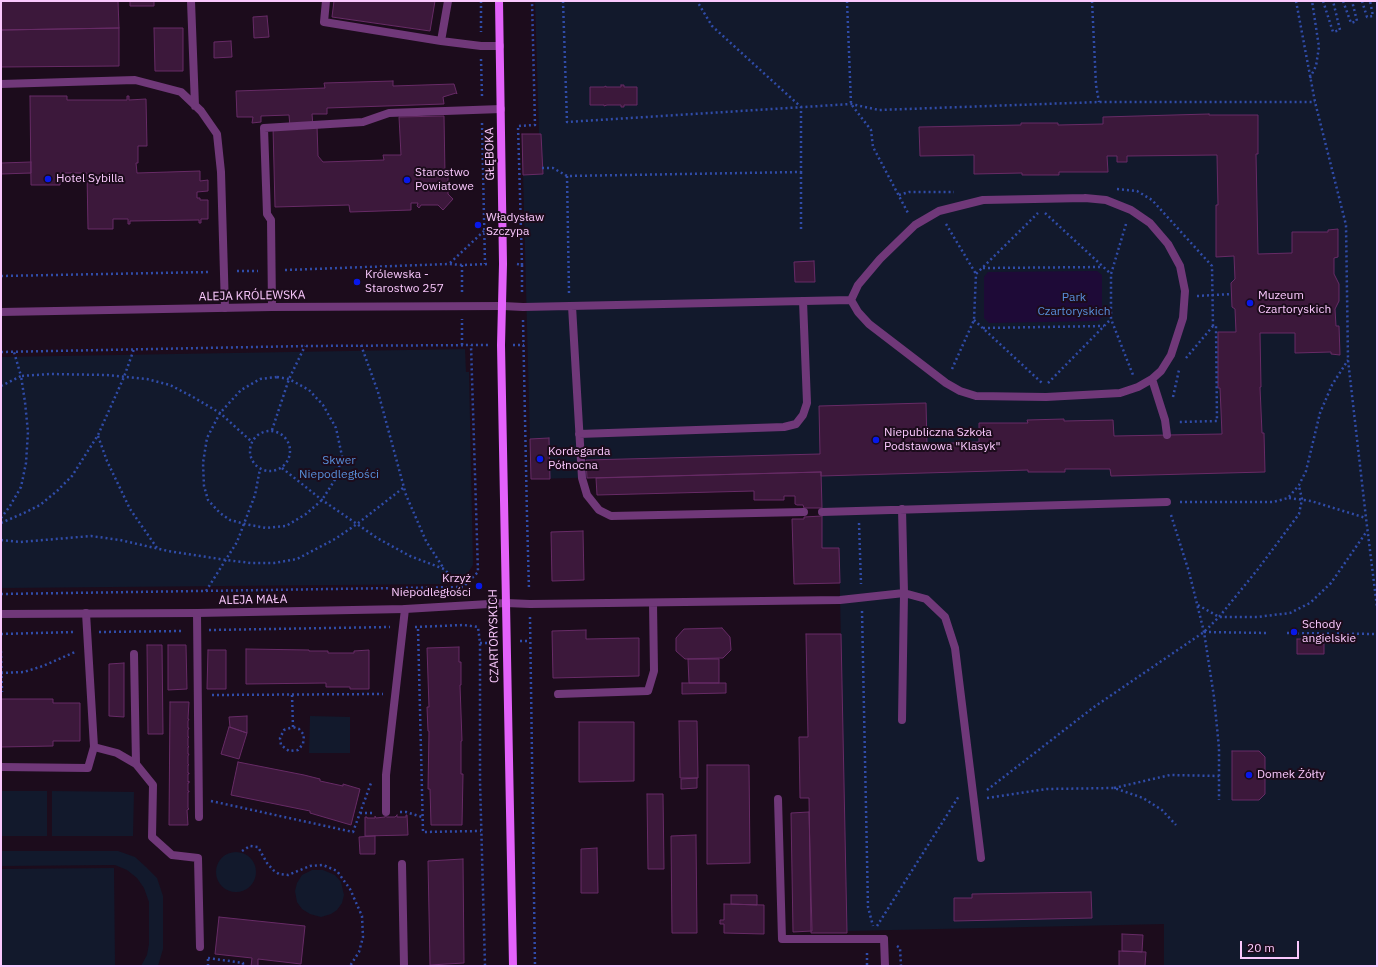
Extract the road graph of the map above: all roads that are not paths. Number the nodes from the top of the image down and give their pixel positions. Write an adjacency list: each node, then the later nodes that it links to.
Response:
1 (192, 1): 8 (street)
2 (326, 1): 5 (street)
3 (448, 1): 5 (street)
4 (499, 1): 6 (main road, GŁĘBOKA)
5 (441, 41): 6 (street)
6 (500, 46): 9 (main road, GŁĘBOKA)
7 (1, 84): 8 (street)
8 (195, 106): 15 (street)
9 (501, 109): 12 (main road, GŁĘBOKA); 14 (street)
10 (851, 300): 11 (street, ALEJA KRÓLEWSKA); 17 (street); 17 (street)
11 (803, 302): 13 (street, ALEJA KRÓLEWSKA); 18 (street)
12 (503, 306): 13 (street, ALEJA KRÓLEWSKA); 14 (street, ALEJA KRÓLEWSKA); 25 (main road, CZARTORYSKICH)
13 (571, 306): 18 (street)
14 (272, 307): 15 (street, ALEJA KRÓLEWSKA)
15 (225, 308): 16 (street, ALEJA KRÓLEWSKA)
16 (1, 312)
17 (1152, 379): 19 (street)
18 (579, 434): 22 (street)
19 (1167, 435)
20 (1167, 502): 21 (street)
21 (902, 509): 23 (street); 24 (street)
22 (804, 512)
23 (822, 512)
24 (904, 593): 26 (street, ALEJA MAŁA); 33 (street); 40 (street)
25 (506, 603): 26 (street, ALEJA MAŁA); 27 (street, ALEJA MAŁA); 44 (main road, CZARTORYSKICH)
26 (653, 603): 32 (street)
27 (405, 609): 29 (street, ALEJA MAŁA); 38 (street)
28 (86, 613): 29 (street, ALEJA MAŁA); 30 (street, ALEJA MAŁA); 34 (street)
29 (197, 613): 39 (street)
30 (1, 614)
31 (134, 654): 35 (street)
32 (558, 694)
33 (902, 720)
34 (94, 747): 35 (street); 36 (street)
35 (136, 764): 42 (street)
36 (1, 767)
37 (778, 799): 45 (street)
38 (386, 812)
39 (199, 817)
40 (981, 858)
41 (402, 864): 43 (street)
42 (200, 948)
43 (404, 966)
44 (513, 966)
45 (885, 966)

